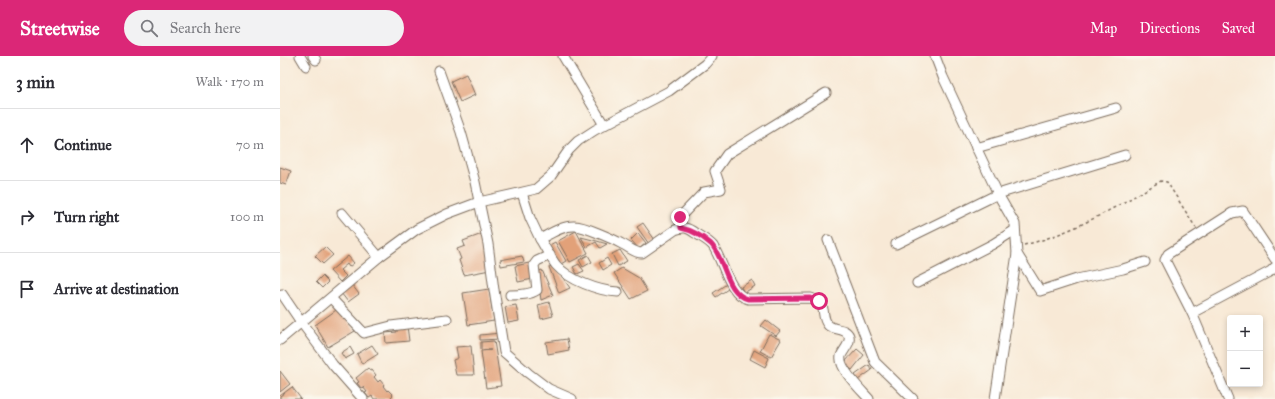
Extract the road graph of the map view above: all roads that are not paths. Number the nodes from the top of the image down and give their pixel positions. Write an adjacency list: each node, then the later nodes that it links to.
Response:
1 (300, 56): 5 (street)
2 (563, 56): 9 (street)
3 (935, 56): 10 (street)
4 (708, 58): 9 (street)
5 (306, 66)
6 (439, 72): 14 (street)
7 (826, 93): 16 (street)
8 (1116, 108): 10 (street)
9 (604, 125): 12 (street)
10 (976, 148): 13 (street)
11 (1125, 155): 13 (street)
12 (522, 193): 14 (street); 18 (street)
13 (998, 194): 17 (street); 20 (street)
14 (479, 202): 23 (street); 37 (street)
15 (342, 213): 23 (street)
16 (681, 228): 18 (street); 38 (street)
17 (1015, 230): 21 (street); 27 (street)
18 (540, 239): 22 (street)
19 (828, 240): 39 (street)
20 (896, 244)
21 (1017, 250): 25 (street); 40 (street)
22 (550, 255): 28 (street); 30 (street)
23 (379, 257): 31 (street)
24 (1275, 259): 32 (street)
25 (1145, 262)
26 (1275, 267): 32 (street)
27 (917, 283)
28 (618, 292)
29 (282, 294): 34 (street)
30 (510, 295)
31 (330, 298): 33 (street); 34 (street)
32 (1192, 313): 41 (street)
33 (447, 319)
34 (301, 322): 35 (street); 36 (street)
35 (281, 339)
36 (363, 399)
37 (572, 399)
38 (869, 399)
39 (913, 399)
40 (995, 399)
41 (1228, 399)

